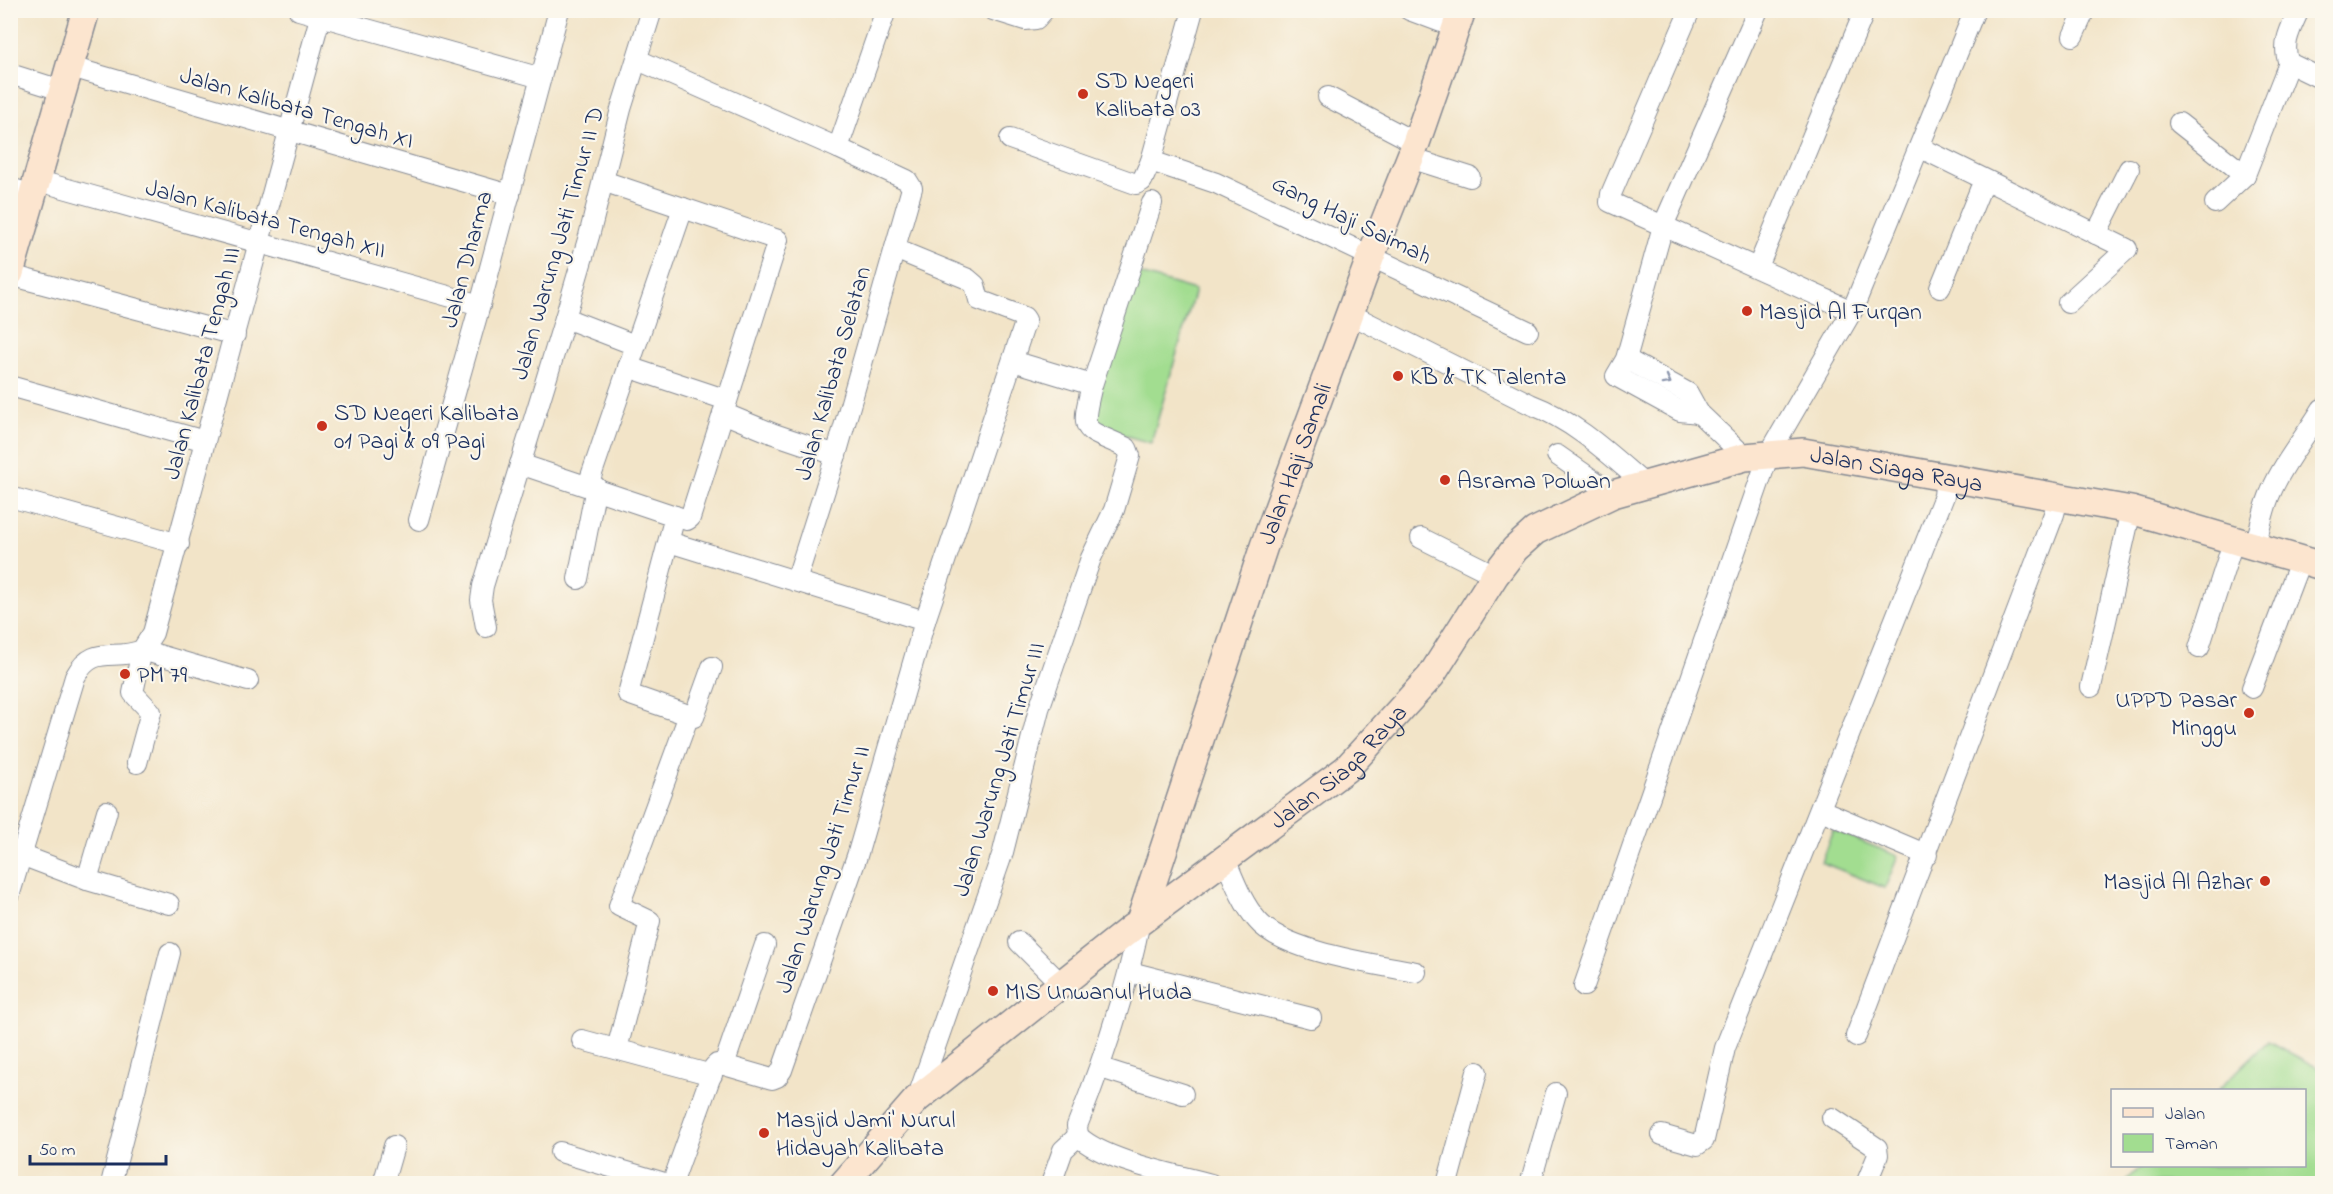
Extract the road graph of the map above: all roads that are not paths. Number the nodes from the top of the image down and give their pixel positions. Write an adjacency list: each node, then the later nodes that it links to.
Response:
1 (86, 10): 23 (main road)
2 (299, 10): 16 (street)
3 (559, 10): 22 (street, Jalan Dharma)
4 (652, 10): 19 (street, Jalan Warung Jati Timur II D)
5 (886, 10): 29 (street)
6 (993, 10): 7 (street)
7 (1044, 10)
8 (1192, 10): 32 (street)
9 (1409, 10): 17 (street)
10 (1690, 10): 43 (street)
11 (1758, 10): 43 (street)
12 (1865, 10): 48 (street)
13 (1975, 10): 30 (street)
14 (2085, 10): 18 (street)
15 (2299, 10): 20 (street)
16 (321, 13): 22 (street); 27 (street, Jalan Kalibata Tengah III)
17 (1460, 19): 31 (main road, Jalan Haji Samali)
18 (2073, 36)
19 (638, 60): 29 (street); 37 (street, Jalan Warung Jati Timur II D)
20 (2289, 63): 24 (street); 34 (street)
21 (10, 74): 23 (street, Jalan Kalibata Tengah XI)
22 (541, 78): 39 (street, Jalan Dharma)
23 (68, 79): 27 (street, Jalan Kalibata Tengah XI); 38 (main road)
24 (2322, 79)
25 (1328, 97): 31 (street)
26 (2179, 123): 34 (street)
27 (289, 131): 39 (street, Jalan Kalibata Tengah XI); 45 (street, Jalan Kalibata Tengah III)
28 (1010, 139): 32 (street)
29 (838, 148): 46 (street, Jalan Kalibata Selatan)
30 (1921, 148): 36 (street); 53 (street)
31 (1413, 151): 35 (street); 47 (main road, Jalan Haji Samali)
32 (1151, 161): 47 (street, Gang Haji Saimah)
33 (2129, 169): 44 (street)
34 (2245, 175): 41 (street)
35 (1470, 177)
36 (1984, 180): 44 (street); 50 (street)
37 (603, 181): 42 (street); 55 (street, Jalan Warung Jati Timur II D)
38 (28, 188): 45 (street, Jalan Kalibata Tengah XII); 49 (main road)
39 (510, 195): 52 (street, Jalan Dharma)
40 (1152, 203): 61 (street)
41 (2215, 203)
42 (683, 208): 58 (street); 63 (street)
43 (1663, 226): 48 (street); 68 (street)
44 (2096, 234): 51 (street)
45 (259, 244): 52 (street, Jalan Kalibata Tengah XII); 57 (street, Jalan Kalibata Tengah III)
46 (895, 249): 59 (street); 66 (street, Jalan Kalibata Selatan)
47 (1371, 256): 54 (main road, Jalan Haji Samali); 56 (street, Gang Haji Saimah)
48 (1758, 267): 53 (street)
49 (10, 274): 57 (street)
50 (1940, 288)
51 (2068, 303)
52 (480, 305): 78 (street, Jalan Dharma)
53 (1852, 311): 68 (street)
54 (1350, 314): 71 (street); 105 (main road, Jalan Haji Samali)
55 (565, 318): 58 (street); 69 (street, Jalan Warung Jati Timur II D)
56 (1528, 331)
57 (235, 335): 65 (street, Jalan Kalibata Tengah III)
58 (636, 345): 60 (street)
59 (1013, 361): 61 (street); 87 (street)
60 (628, 367): 63 (street); 72 (street)
61 (1092, 384): 122 (street, Jalan Warung Jati Timur III)
62 (10, 386): 65 (street)
63 (725, 406): 66 (street); 77 (street)
64 (2322, 409): 81 (street)
65 (205, 441): 82 (street, Jalan Kalibata Tengah III)
66 (836, 455): 86 (street, Jalan Kalibata Selatan)
67 (1557, 455): 73 (street)
68 (1757, 455): 70 (main road, Jalan Siaga Raya); 71 (main road, Jalan Siaga Raya); 112 (street)
69 (520, 464): 72 (street); 88 (street, Jalan Warung Jati Timur II D)
70 (1946, 476): 74 (main road, Jalan Siaga Raya); 97 (street)
71 (1645, 485): 73 (main road, Jalan Siaga Raya)
72 (592, 486): 77 (street); 85 (street)
73 (1612, 494): 84 (main road, Jalan Siaga Raya)
74 (2059, 495): 76 (main road, Jalan Siaga Raya); 100 (street)
75 (10, 497): 82 (street)
76 (2131, 510): 81 (main road, Jalan Siaga Raya); 93 (street)
77 (675, 516): 80 (street)
78 (419, 520)
79 (1421, 538): 84 (street)
80 (669, 542): 86 (street); 95 (street)
81 (2244, 542): 83 (main road, Jalan Siaga Raya); 89 (street)
82 (179, 544): 90 (street, Jalan Kalibata Tengah III)
83 (2312, 562): 94 (street)
84 (1495, 575): 101 (main road, Jalan Siaga Raya)
85 (578, 579)
86 (796, 580): 87 (street)
87 (925, 621): 118 (street, Jalan Warung Jati Timur II)
88 (486, 627)
89 (2199, 648)
90 (142, 650): 92 (street); 96 (street, Jalan Kalibata Tengah III); 99 (street)
91 (712, 667): 95 (street)
92 (248, 681)
93 (2091, 687)
94 (2252, 688)
95 (691, 716): 116 (street)
96 (137, 763)
97 (1821, 810): 100 (street); 124 (street)
98 (107, 811): 102 (street)
99 (21, 855): 102 (street); 103 (street)
100 (1927, 855): 114 (street)
101 (1225, 860): 105 (main road, Jalan Siaga Raya); 110 (street)
102 (87, 880): 104 (street)
103 (10, 893)
104 (170, 904)
105 (1140, 921): 109 (street); 111 (main road, Jalan Siaga Raya)
106 (1019, 942): 111 (street)
107 (765, 945): 118 (street)
108 (170, 953): 128 (street)
109 (1130, 972): 113 (street); 117 (street)
110 (1416, 972)
111 (1061, 984): 122 (main road, Jalan Siaga Raya)
112 (1584, 986)
113 (1311, 1018)
114 (1856, 1036)
115 (582, 1040): 116 (street)
116 (617, 1049): 118 (street)
117 (1101, 1068): 121 (street); 125 (street)
118 (718, 1070): 130 (street)
119 (1477, 1072): 134 (street)
120 (1556, 1093): 135 (street)
121 (1183, 1094)
122 (917, 1099): 131 (main road, Jalan Siaga Raya)
123 (1832, 1118): 136 (street)
124 (1662, 1135)
125 (1078, 1136): 132 (street); 133 (street)
126 (394, 1146): 129 (street)
127 (560, 1152): 130 (street)
128 (111, 1184)
129 (383, 1184)
130 (670, 1184)
131 (843, 1184)
132 (1051, 1184)
133 (1211, 1184)
134 (1447, 1184)
135 (1530, 1184)
136 (1866, 1184)

